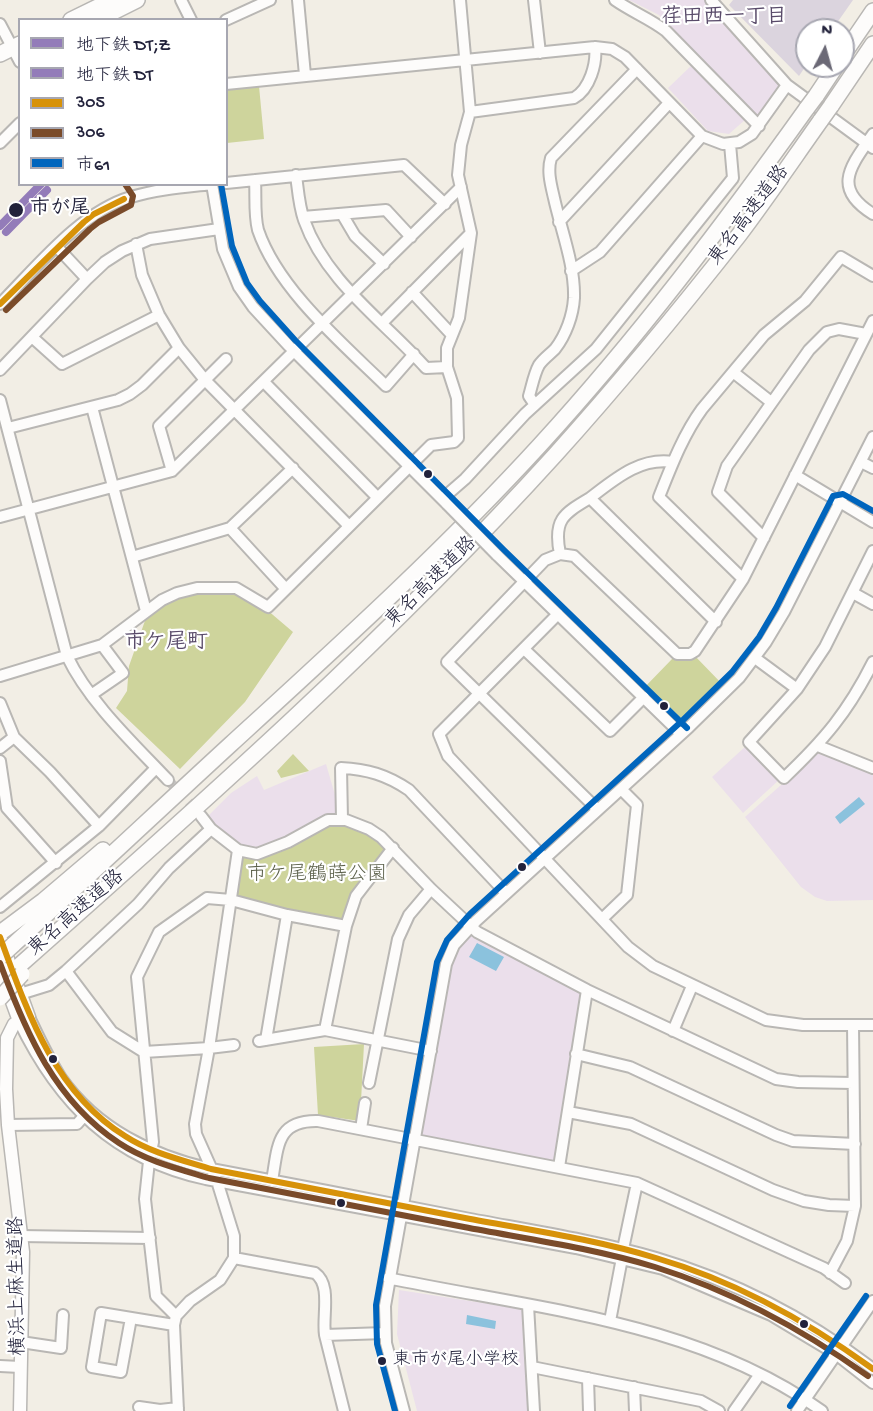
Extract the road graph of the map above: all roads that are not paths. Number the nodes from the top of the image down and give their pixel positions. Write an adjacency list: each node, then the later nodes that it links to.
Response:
1 (112, 0): 11 (highway)
2 (137, 0): 12 (highway)
3 (181, 0): 13 (street)
4 (270, 0): 14 (street)
5 (298, 0): 24 (street)
6 (460, 0): 21 (street)
7 (534, 0): 20 (street)
8 (615, 0): 31 (street)
9 (713, 1): 27 (street)
10 (873, 11): 16 (highway)
11 (75, 18)
12 (101, 18)
13 (190, 18)
14 (228, 19)
15 (0, 24): 19 (street)
16 (855, 37)
17 (873, 44): 151 (highway, 東名高速道路, bridge)
18 (595, 46): 20 (street); 23 (street); 29 (street)
19 (15, 53): 22 (highway)
20 (540, 53): 21 (street)
21 (467, 59): 24 (street); 29 (street)
22 (0, 65)
23 (637, 69): 28 (street); 46 (street)
24 (305, 75): 26 (street)
25 (828, 78): 148 (highway, 東名高速道路)
26 (228, 84)
27 (787, 85): 31 (street); 33 (street)
28 (669, 103): 32 (street); 46 (street)
29 (470, 112): 41 (street)
30 (18, 125): 34 (street)
31 (759, 126): 35 (street)
32 (702, 136): 35 (street); 53 (street)
33 (871, 142): 44 (street)
34 (0, 143)
35 (730, 144): 77 (street)
36 (296, 175): 37 (street); 42 (street); 45 (street)
37 (255, 180): 38 (street); 62 (street)
38 (228, 183)
39 (197, 186): 51 (street)
40 (213, 186): 47 (street)
41 (461, 188): 42 (street); 48 (street)
42 (445, 204): 49 (street)
43 (342, 214): 45 (street); 49 (street); 52 (street)
44 (873, 214)
45 (303, 218): 57 (street)
46 (560, 222): 53 (street)
47 (219, 229): 50 (street); 67 (street)
48 (471, 233): 56 (street); 64 (street)
49 (411, 237): 52 (street)
50 (136, 244): 55 (street); 59 (street)
51 (57, 247): 55 (street); 58 (street)
52 (384, 264): 57 (street)
53 (571, 271): 77 (street)
54 (873, 276): 72 (street)
55 (87, 279): 65 (street)
56 (412, 292): 61 (street); 64 (street)
57 (353, 294): 61 (street); 62 (street)
58 (0, 304)
59 (159, 315): 65 (street); 66 (street)
60 (873, 321): 63 (street)
61 (382, 323): 68 (street)
62 (323, 324): 67 (street); 68 (street)
63 (866, 334): 76 (street); 88 (street)
64 (452, 335): 70 (street)
65 (32, 337): 71 (street)
66 (179, 348): 73 (street); 78 (street)
67 (295, 351): 74 (street); 84 (street)
68 (414, 354): 70 (street)
69 (226, 359): 73 (street)
70 (447, 367): 84 (street)
71 (0, 370)
72 (733, 372): 76 (street); 82 (street)
73 (205, 380): 79 (street); 87 (street)
74 (264, 382): 79 (street); 90 (street)
75 (0, 400): 80 (street)
76 (771, 402): 99 (street)
77 (535, 405): 92 (street)
78 (92, 407): 80 (street); 89 (street)
79 (235, 410): 85 (street); 87 (street)
80 (8, 428): 94 (street)
81 (873, 437): 83 (street)
82 (673, 462): 91 (street); 103 (street)
83 (861, 462): 86 (street); 93 (street)
84 (409, 467): 90 (street); 92 (street)
85 (293, 468): 97 (street); 98 (street)
86 (873, 468)
87 (172, 471): 89 (street)
88 (795, 475): 93 (street); 99 (street)
89 (113, 487): 94 (street); 102 (street)
90 (377, 497): 97 (street)
91 (590, 498): 101 (street); 110 (street)
92 (444, 501): 104 (street, bridge)
93 (840, 502): 96 (street); 114 (street)
94 (29, 509): 95 (street); 113 (street)
95 (0, 517)
96 (873, 522)
97 (349, 526): 105 (street)
98 (230, 528): 102 (street); 105 (street)
99 (764, 538): 103 (street)
100 (873, 551): 106 (street)
101 (560, 554): 104 (street); 110 (street)
102 (132, 557): 108 (street)
103 (743, 579): 110 (street)
104 (524, 581): 109 (street); 118 (street)
105 (285, 588): 108 (street)
106 (853, 593): 107 (street); 117 (street)
107 (873, 604)
108 (146, 612): 111 (street)
109 (558, 614): 112 (street); 120 (street)
110 (716, 622)
111 (102, 645): 113 (street); 119 (street)
112 (524, 649): 118 (street); 120 (street)
113 (67, 656): 116 (street); 119 (street)
114 (755, 658): 117 (street); 122 (street)
115 (873, 662): 124 (street)
116 (0, 676)
117 (797, 689): 124 (street)
118 (479, 693): 131 (street); 138 (street)
119 (91, 695): 127 (street)
120 (644, 697): 122 (street)
121 (0, 704): 123 (street)
122 (681, 734): 130 (street)
123 (14, 737): 125 (street); 134 (street)
124 (818, 746): 128 (street)
125 (0, 748)
126 (0, 761): 139 (street)
127 (156, 768): 129 (street); 134 (street)
128 (873, 768)
129 (168, 780)
130 (621, 789): 131 (street); 145 (street)
131 (598, 810): 138 (street)
132 (201, 816): 135 (street)
133 (342, 819): 136 (street); 137 (street); 141 (street)
134 (99, 826): 139 (street)
135 (211, 829): 137 (street); 152 (street)
136 (393, 848): 140 (street); 146 (street)
137 (238, 850): 142 (street)
138 (545, 858): 141 (street); 145 (street)
139 (56, 863): 143 (street)
140 (431, 889): 147 (street); 163 (street)
141 (506, 893): 147 (street)
142 (231, 900): 144 (street); 165 (street); 167 (street)
143 (0, 907)
144 (287, 915): 146 (street); 161 (street)
145 (602, 919): 154 (street)
146 (346, 926): 161 (street)
147 (471, 927): 155 (street); 166 (street)
148 (5, 936): 149 (highway, 東名高速道路, bridge); 156 (main road)
149 (0, 957)
150 (0, 969): 158 (main road)
151 (21, 970): 153 (highway, 東名高速道路); 157 (highway, bridge)
152 (66, 971): 156 (street); 167 (street)
153 (0, 984)
154 (692, 986): 159 (street); 162 (street)
155 (587, 990): 162 (street); 168 (street)
156 (20, 994): 158 (main road)
157 (0, 998)
158 (24, 1019): 173 (street); 174 (main road, 横浜上麻生道路); 178 (street)
159 (853, 1025): 160 (street); 170 (street)
160 (873, 1025)
161 (325, 1030): 163 (street)
162 (673, 1031): 170 (street)
163 (378, 1040): 166 (street); 169 (street)
164 (234, 1045): 165 (street)
165 (209, 1048): 167 (street); 180 (street)
166 (431, 1050): 176 (street)
167 (144, 1052): 178 (street)
168 (576, 1054): 172 (street); 177 (street)
169 (369, 1083)
170 (853, 1083): 177 (street)
171 (365, 1103): 175 (street)
172 (568, 1112): 179 (street); 184 (street)
173 (84, 1116): 174 (street); 178 (street)
174 (8, 1125): 186 (main road, 横浜上麻生道路)
175 (361, 1129): 176 (street); 182 (street)
176 (415, 1140): 179 (street); 185 (street)
177 (855, 1144): 184 (street)
178 (150, 1156): 180 (street); 181 (street); 187 (street)
179 (559, 1167): 183 (street)
180 (211, 1169): 181 (street); 182 (street)
181 (217, 1181): 185 (street); 189 (street)
182 (272, 1181): 185 (street)
183 (637, 1183): 188 (street); 190 (street)
184 (855, 1206): 190 (street)
185 (401, 1211): 188 (street); 191 (street)
186 (21, 1236): 187 (street); 201 (main road, 横浜上麻生道路)
187 (150, 1238): 197 (street)
188 (623, 1254): 198 (street); 202 (street)
189 (234, 1258): 197 (street); 200 (street)
190 (830, 1273): 192 (street)
191 (388, 1278): 194 (street); 199 (street)
192 (845, 1283)
193 (873, 1301): 202 (street)
194 (528, 1305): 198 (street); 205 (street)
195 (131, 1317): 195 (street); 197 (street)
196 (65, 1320): 201 (street)
197 (175, 1320): 213 (street)
198 (610, 1322): 207 (street)
199 (385, 1334): 200 (street); 217 (street)
200 (325, 1335): 214 (street)
201 (21, 1342): 204 (main road, 横浜上麻生道路)
202 (839, 1350): 206 (street); 209 (street); 211 (street)
203 (0, 1366): 204 (street)
204 (20, 1367): 215 (main road, 横浜上麻生道路)
205 (532, 1367): 208 (street); 218 (street)
206 (873, 1369)
207 (760, 1374): 211 (street); 222 (street)
208 (588, 1378): 210 (street); 219 (street)
209 (873, 1383)
210 (634, 1387): 220 (street); 221 (street)
211 (805, 1399): 223 (street); 224 (street)
212 (139, 1407): 213 (street)
213 (178, 1410)
214 (343, 1410): 216 (street)
215 (20, 1411)
216 (330, 1411)
217 (404, 1411)
218 (534, 1411)
219 (590, 1411)
220 (634, 1411)
221 (719, 1411)
222 (734, 1411)
223 (797, 1411)
224 (822, 1411)

